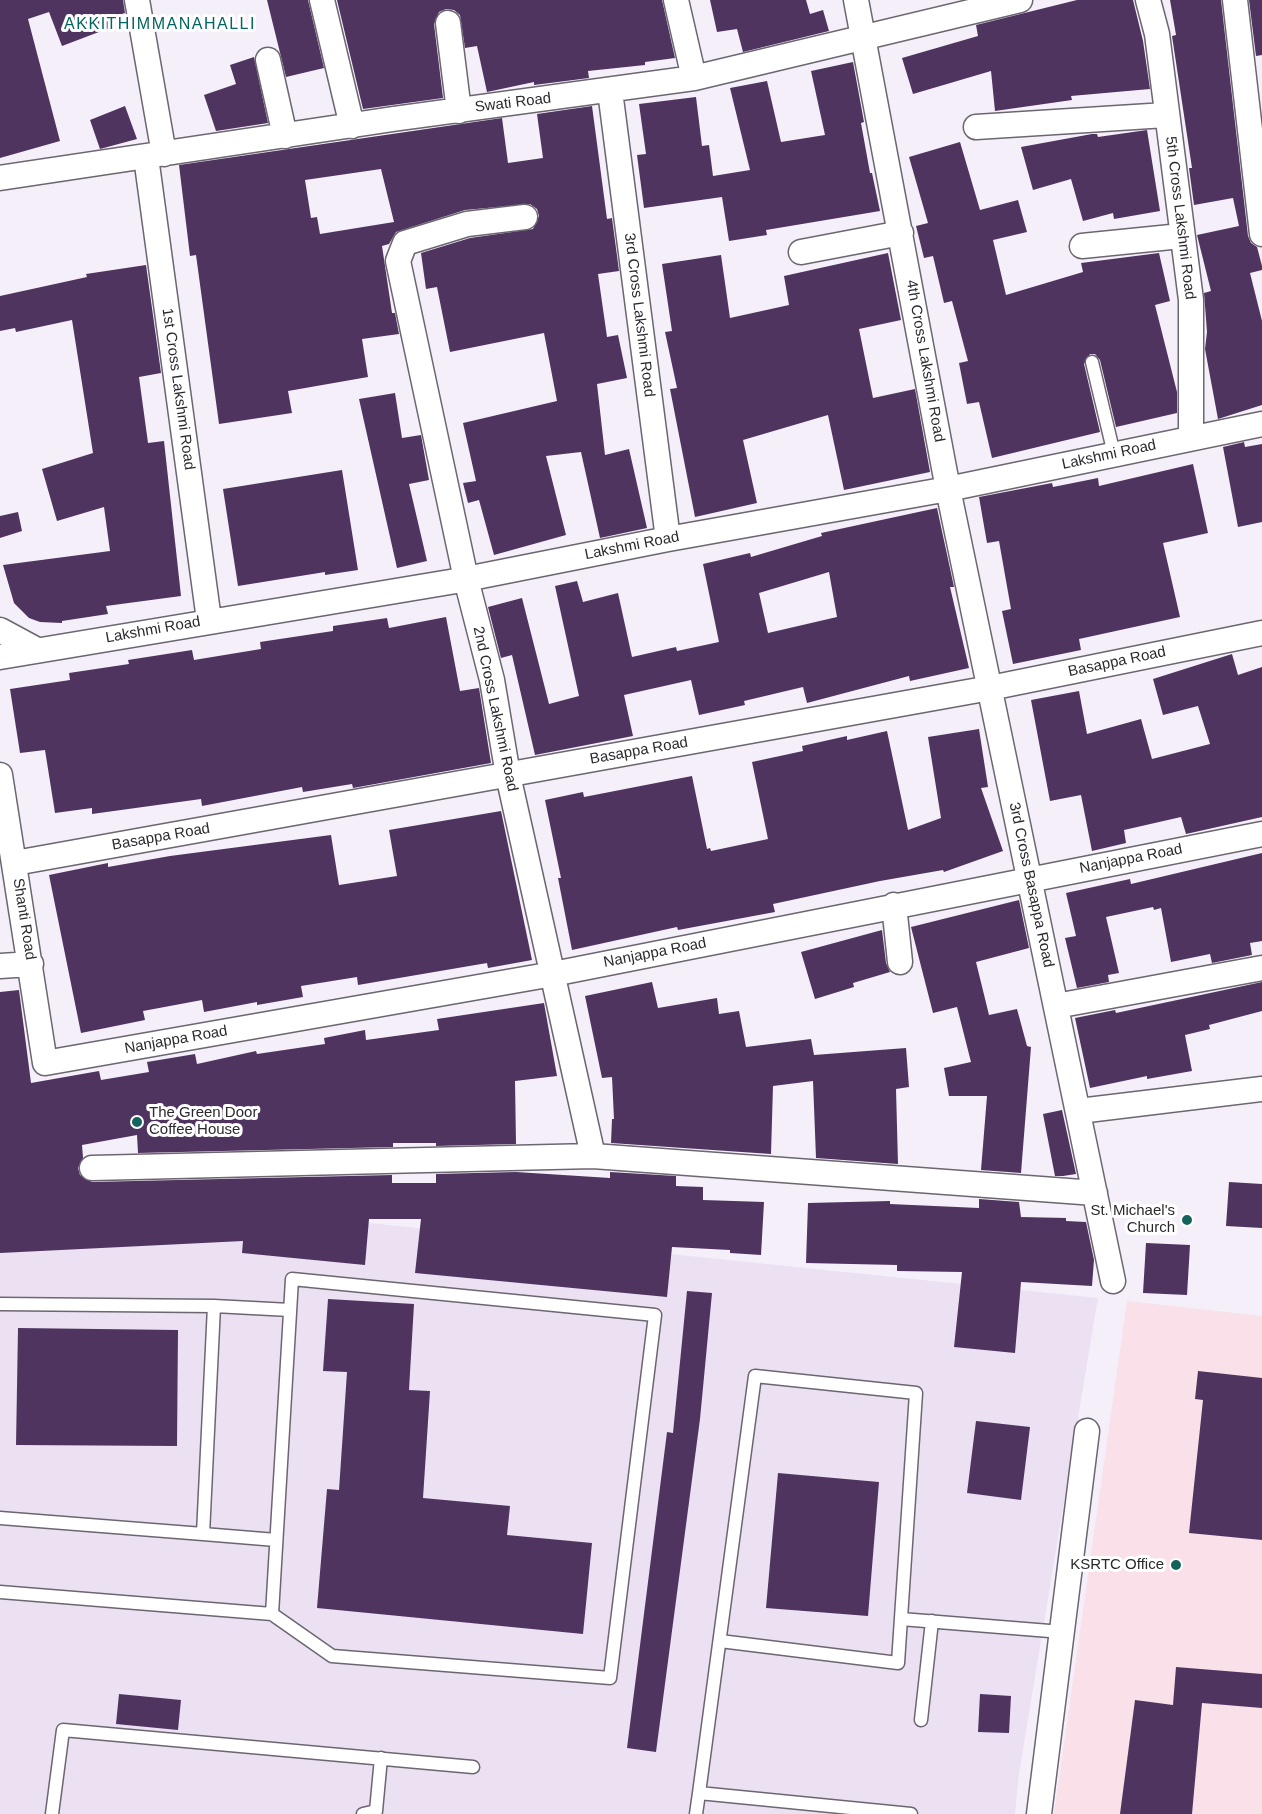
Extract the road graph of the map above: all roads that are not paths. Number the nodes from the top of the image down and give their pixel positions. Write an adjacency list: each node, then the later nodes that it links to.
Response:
1 (137, 0): 19 (street, 1st Cross Lakshmi Road)
2 (322, 0): 16 (street)
3 (676, 0): 12 (street)
4 (856, 0): 10 (street, 4th Cross Lakshmi Road)
5 (1020, 0): 7 (street, Swati Road)
6 (1148, 0): 15 (street, 5th Cross Lakshmi Road)
7 (975, 5): 10 (street, Swati Road)
8 (1236, 12): 23 (street)
9 (448, 23): 14 (street)
10 (864, 37): 12 (street, Swati Road); 22 (street, 4th Cross Lakshmi Road)
11 (268, 60): 18 (street)
12 (694, 78): 13 (street, Swati Road)
13 (610, 91): 14 (street, Swati Road); 32 (street, 3rd Cross Lakshmi Road)
14 (459, 111): 16 (street, Swati Road)
15 (1166, 115): 17 (street); 24 (street, 5th Cross Lakshmi Road)
16 (352, 126): 18 (street, Swati Road)
17 (976, 127)
18 (285, 136): 19 (street, Swati Road)
19 (155, 156): 20 (street, Swati Road); 34 (street, 1st Cross Lakshmi Road)
20 (0, 178)
21 (525, 217): 33 (street, 2nd Cross Lakshmi Road)
22 (901, 233): 26 (street); 31 (street, 4th Cross Lakshmi Road)
23 (1262, 234)
24 (1181, 236): 25 (street); 29 (street, 5th Cross Lakshmi Road)
25 (1082, 246)
26 (801, 252)
27 (1092, 362): 30 (lane)
28 (1262, 424): 29 (street, Lakshmi Road)
29 (1191, 438): 30 (street, Lakshmi Road)
30 (1114, 454): 31 (street, Lakshmi Road)
31 (948, 489): 32 (street, Lakshmi Road); 39 (street, 3rd Cross Basappa Road)
32 (669, 539): 33 (street, Lakshmi Road)
33 (466, 579): 34 (street, Lakshmi Road); 41 (street, 2nd Cross Lakshmi Road)
34 (209, 620): 37 (street, Lakshmi Road)
35 (0, 630): 37 (street)
36 (1262, 633): 39 (street, Basappa Road)
37 (37, 650): 38 (street, Lakshmi Road)
38 (0, 657)
39 (990, 688): 41 (street, Basappa Road); 45 (street, 3rd Cross Basappa Road)
40 (0, 775): 42 (street, Shanti Road)
41 (508, 775): 44 (street, Basappa Road); 51 (street, 2nd Cross Lakshmi Road)
42 (2, 811): 44 (street, Shanti Road)
43 (1262, 834): 45 (street, Nanjappa Road)
44 (15, 863): 48 (street, Shanti Road)
45 (1029, 878): 46 (street, Nanjappa Road); 52 (street, 3rd Cross Basappa Road)
46 (894, 905): 47 (street); 51 (street, Nanjappa Road)
47 (900, 962)
48 (31, 964): 49 (street); 53 (street, Shanti Road)
49 (0, 966)
50 (1262, 968): 52 (street)
51 (552, 974): 53 (street, Nanjappa Road); 56 (street, 2nd Cross Lakshmi Road)
52 (1056, 1006): 55 (street, 3rd Cross Basappa Road)
53 (45, 1063)
54 (1262, 1089): 55 (street)
55 (1079, 1112): 58 (street, 3rd Cross Basappa Road)
56 (593, 1156): 57 (street); 58 (street)
57 (92, 1168)
58 (1095, 1193): 59 (street, 3rd Cross Basappa Road)
59 (1113, 1281)
60 (0, 1304): 61 (lane)
61 (214, 1306): 62 (lane); 65 (lane)
62 (290, 1310): 66 (lane); 68 (lane)
63 (1087, 1431): 71 (street)
64 (0, 1518): 65 (lane)
65 (203, 1534): 66 (lane)
66 (276, 1540): 68 (lane)
67 (0, 1592): 68 (lane)
68 (272, 1614)
69 (901, 1619): 70 (lane); 72 (lane); 72 (lane)
70 (932, 1621): 71 (lane); 73 (lane)
71 (1062, 1632): 81 (street)
72 (720, 1641): 76 (lane)
73 (921, 1720)
74 (381, 1758): 75 (lane); 77 (lane); 78 (lane)
75 (473, 1767)
76 (699, 1793): 79 (lane); 80 (lane)
77 (52, 1814)
78 (363, 1814)
79 (696, 1814)
80 (911, 1814)
81 (1039, 1814)

